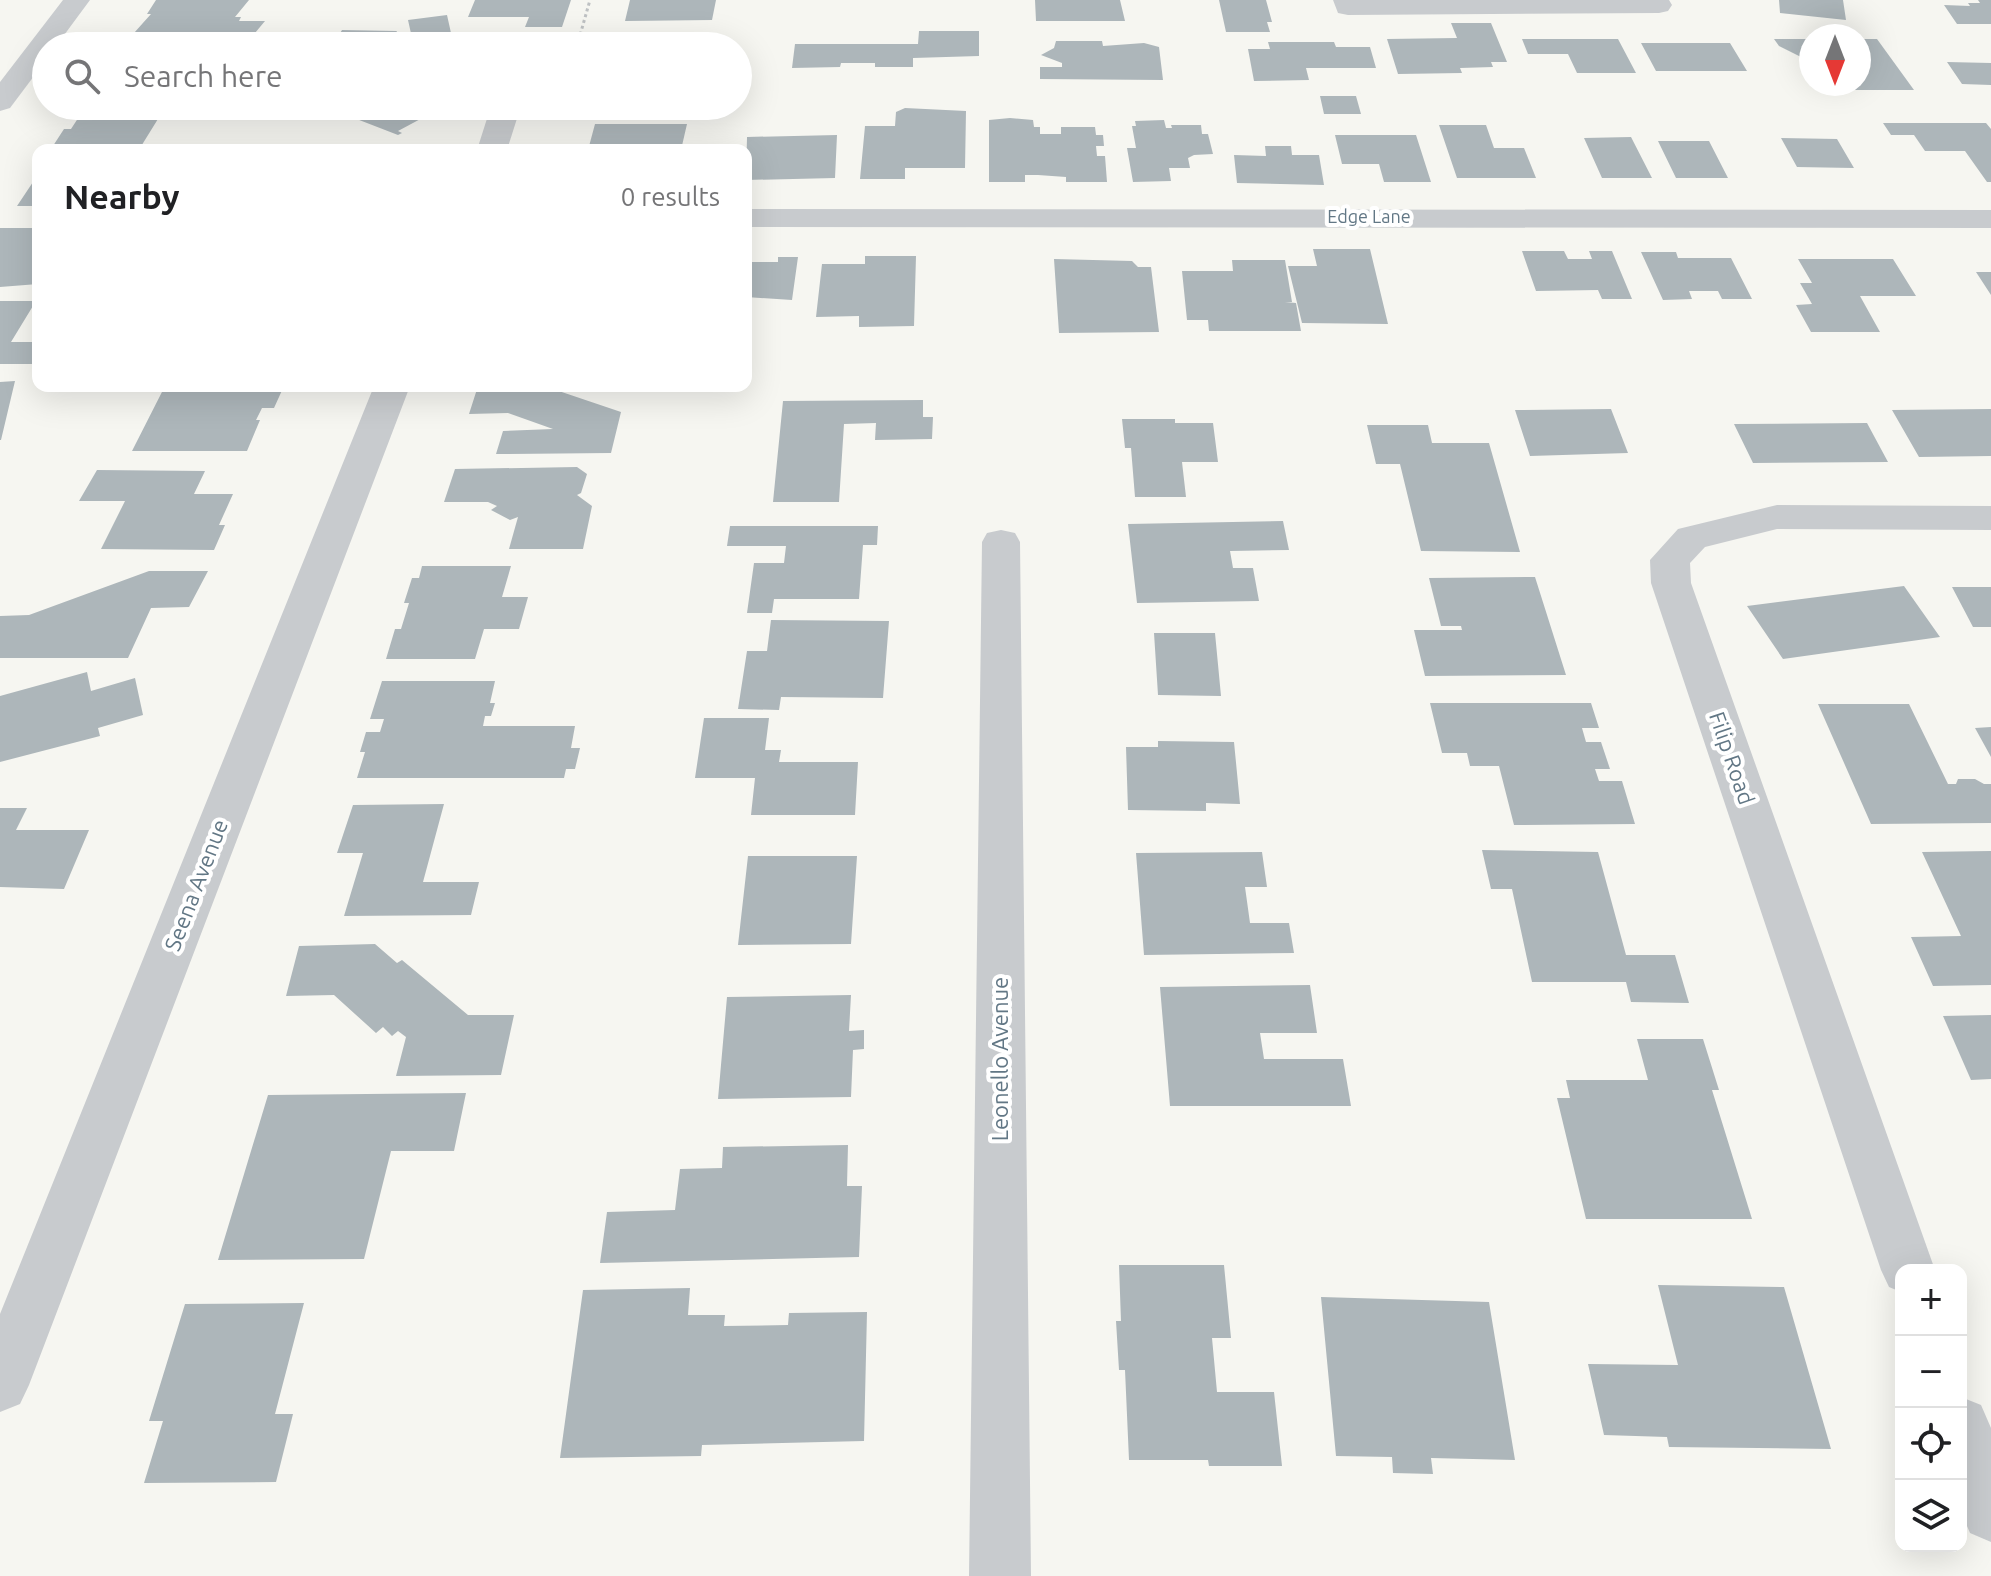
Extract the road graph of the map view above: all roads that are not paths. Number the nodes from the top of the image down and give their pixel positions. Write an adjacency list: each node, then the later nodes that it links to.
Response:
1 (77, 0): 4 (street)
2 (1346, 0): 3 (street)
3 (1659, 5)
4 (53, 32)
5 (32, 60): 6 (street)
6 (0, 102)
7 (502, 120): 8 (street)
8 (494, 144)
9 (752, 218): 10 (street, Edge Lane)
10 (1991, 219)
11 (390, 392): 15 (street, Seena Avenue)
12 (1991, 518): 14 (street, Filip Road)
13 (1001, 542): 18 (street, Leonello Avenue)
14 (1906, 1264)
15 (0, 1385)
16 (1967, 1442): 17 (street)
17 (1991, 1512)
18 (1000, 1576)

